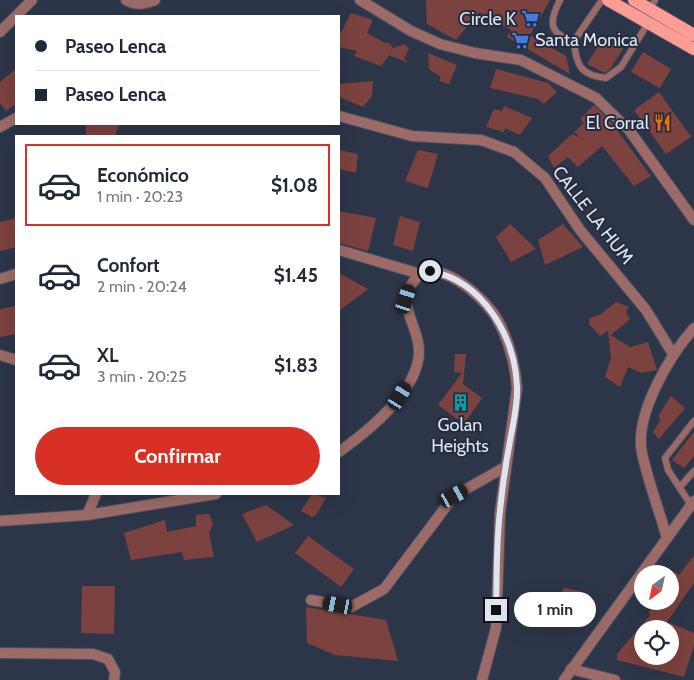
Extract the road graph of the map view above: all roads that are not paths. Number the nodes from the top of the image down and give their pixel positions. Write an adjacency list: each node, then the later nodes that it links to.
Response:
1 (32, 0): 10 (street)
2 (126, 0): 3 (street)
3 (155, 0)
4 (360, 0): 20 (street)
5 (560, 0): 15 (lane)
6 (602, 0): 15 (lane)
7 (608, 0): 12 (main road)
8 (634, 0): 9 (main road)
9 (652, 4): 14 (main road)
10 (17, 15)
11 (15, 17): 13 (street)
12 (648, 23): 15 (lane); 16 (main road)
13 (0, 32)
14 (694, 35)
15 (574, 41)
16 (694, 49)
17 (340, 116): 26 (street, CALLE LA HUM)
18 (15, 119): 19 (street)
19 (0, 127)
20 (694, 220)
21 (340, 250): 23 (street)
22 (15, 274): 24 (street)
23 (420, 274): 30 (street); 31 (street)
24 (0, 279)
25 (694, 328): 26 (street)
26 (673, 354): 39 (street)
27 (0, 355): 28 (street)
28 (15, 360)
29 (694, 421): 33 (lane)
30 (340, 451)
31 (505, 467): 40 (street); 44 (street)
32 (694, 471): 33 (lane)
33 (680, 487): 36 (lane)
34 (96, 495): 37 (street)
35 (210, 495): 37 (street)
36 (692, 503): 39 (street)
37 (87, 515): 38 (street)
38 (0, 521)
39 (667, 538): 42 (street)
40 (312, 600)
41 (0, 652): 43 (street)
42 (571, 669): 45 (street); 46 (street)
43 (114, 680)
44 (482, 680)
45 (564, 680)
46 (616, 680)

